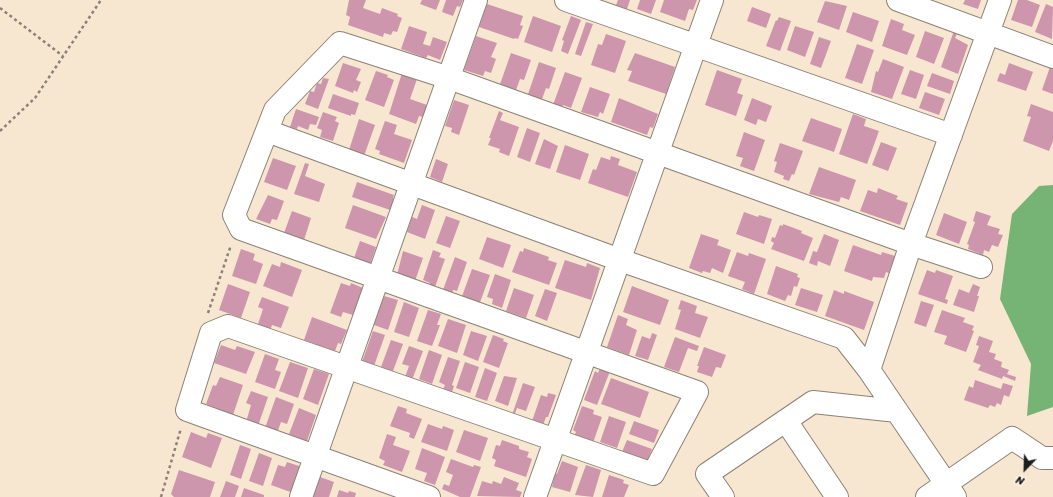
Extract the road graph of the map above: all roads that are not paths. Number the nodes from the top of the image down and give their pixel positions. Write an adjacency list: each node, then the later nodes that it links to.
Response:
1 (476, 0): 9 (street)
2 (566, 0): 7 (street)
3 (712, 0): 7 (street)
4 (898, 0): 6 (street)
5 (1000, 0): 6 (street)
6 (988, 33): 8 (street); 11 (street)
7 (696, 46): 11 (street); 12 (street)
8 (1053, 57)
9 (449, 78): 10 (street); 12 (street); 13 (street)
10 (266, 131): 13 (street); 17 (street)
11 (951, 136): 14 (street)
12 (658, 152): 14 (street); 15 (street)
13 (412, 185): 15 (street); 17 (street)
14 (911, 244): 16 (street); 20 (street)
15 (620, 260): 18 (street); 20 (street)
16 (981, 267)
17 (379, 278): 18 (street); 19 (street)
18 (587, 352): 23 (street); 23 (street)
19 (346, 368): 23 (street); 24 (street); 24 (street)
20 (869, 370): 21 (street)
21 (897, 411): 22 (street); 26 (street)
22 (786, 421): 30 (street); 31 (street)
23 (554, 440): 29 (street)
24 (315, 457): 27 (street); 28 (street)
25 (1053, 458): 26 (street)
26 (950, 490): 32 (street)
27 (301, 497)
28 (430, 497)
29 (535, 497)
30 (723, 497)
31 (837, 497)
32 (927, 497)

